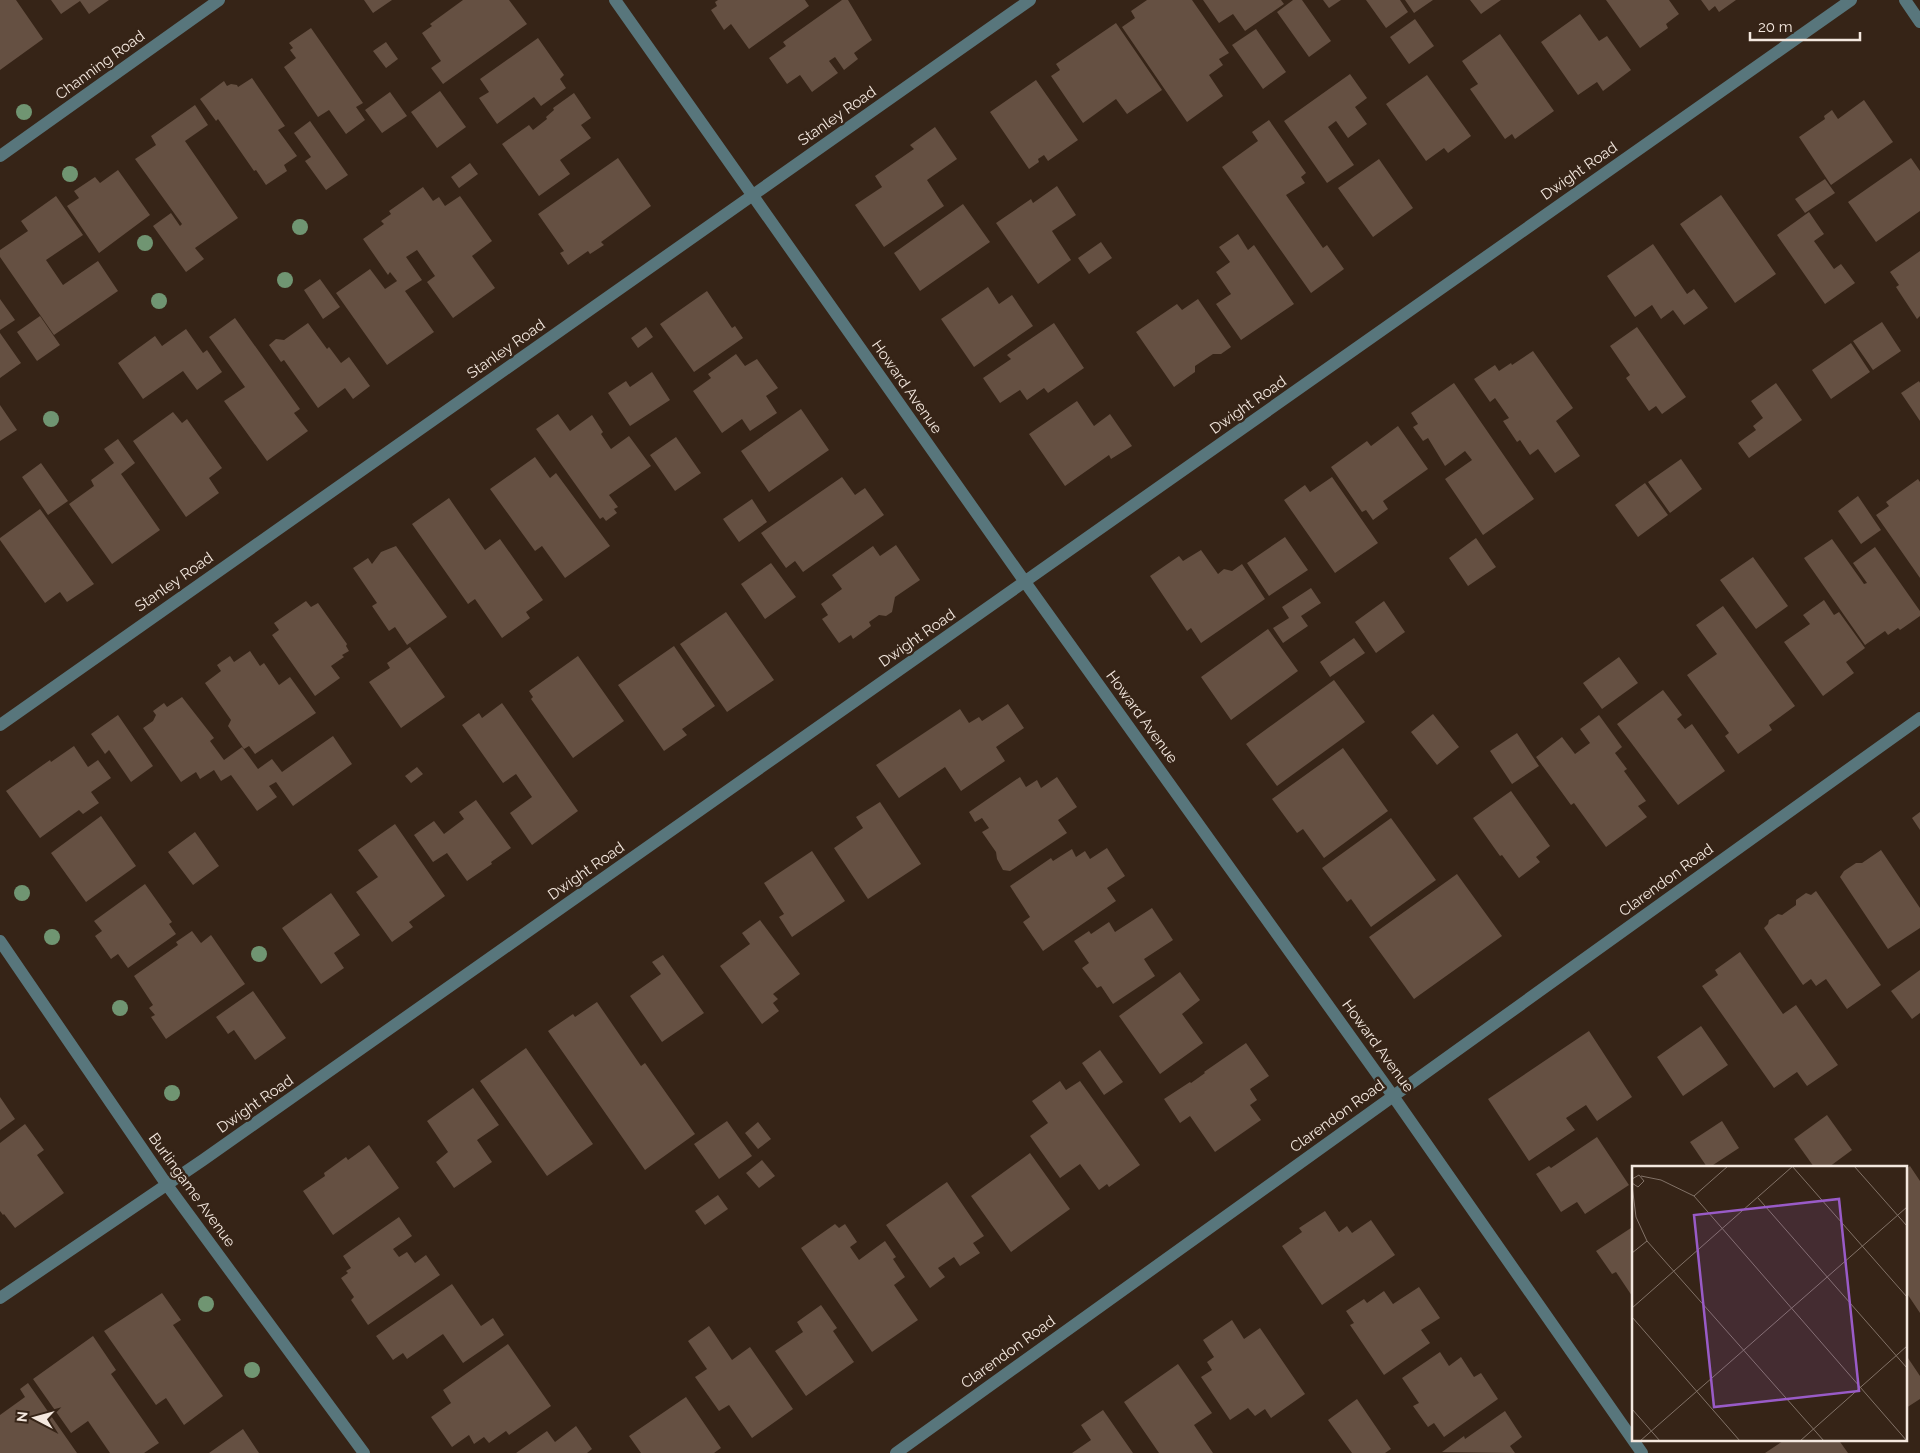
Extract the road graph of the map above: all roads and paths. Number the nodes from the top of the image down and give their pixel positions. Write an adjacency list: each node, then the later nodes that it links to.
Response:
1 (218, 0): 7 (street, Channing Road)
2 (615, 0): 8 (street, Howard Avenue)
3 (1030, 0): 8 (street, Stanley Road)
4 (1851, 0): 9 (street, Dwight Road)
5 (1905, 0): 6 (street)
6 (1920, 22)
7 (0, 156)
8 (752, 196): 9 (street, Howard Avenue); 11 (street, Stanley Road)
9 (1025, 582): 13 (street, Howard Avenue); 14 (street, Dwight Road)
10 (1920, 718): 13 (street, Clarendon Road)
11 (0, 725)
12 (0, 941): 14 (street, Burlingame Avenue)
13 (1393, 1096): 16 (street, Howard Avenue); 19 (street, Clarendon Road)
14 (167, 1185): 15 (street, Dwight Road); 18 (street, Burlingame Avenue)
15 (0, 1298)
16 (1632, 1439)
17 (1633, 1440): 20 (street, Howard Avenue)
18 (364, 1453)
19 (896, 1453)
20 (1642, 1453)

